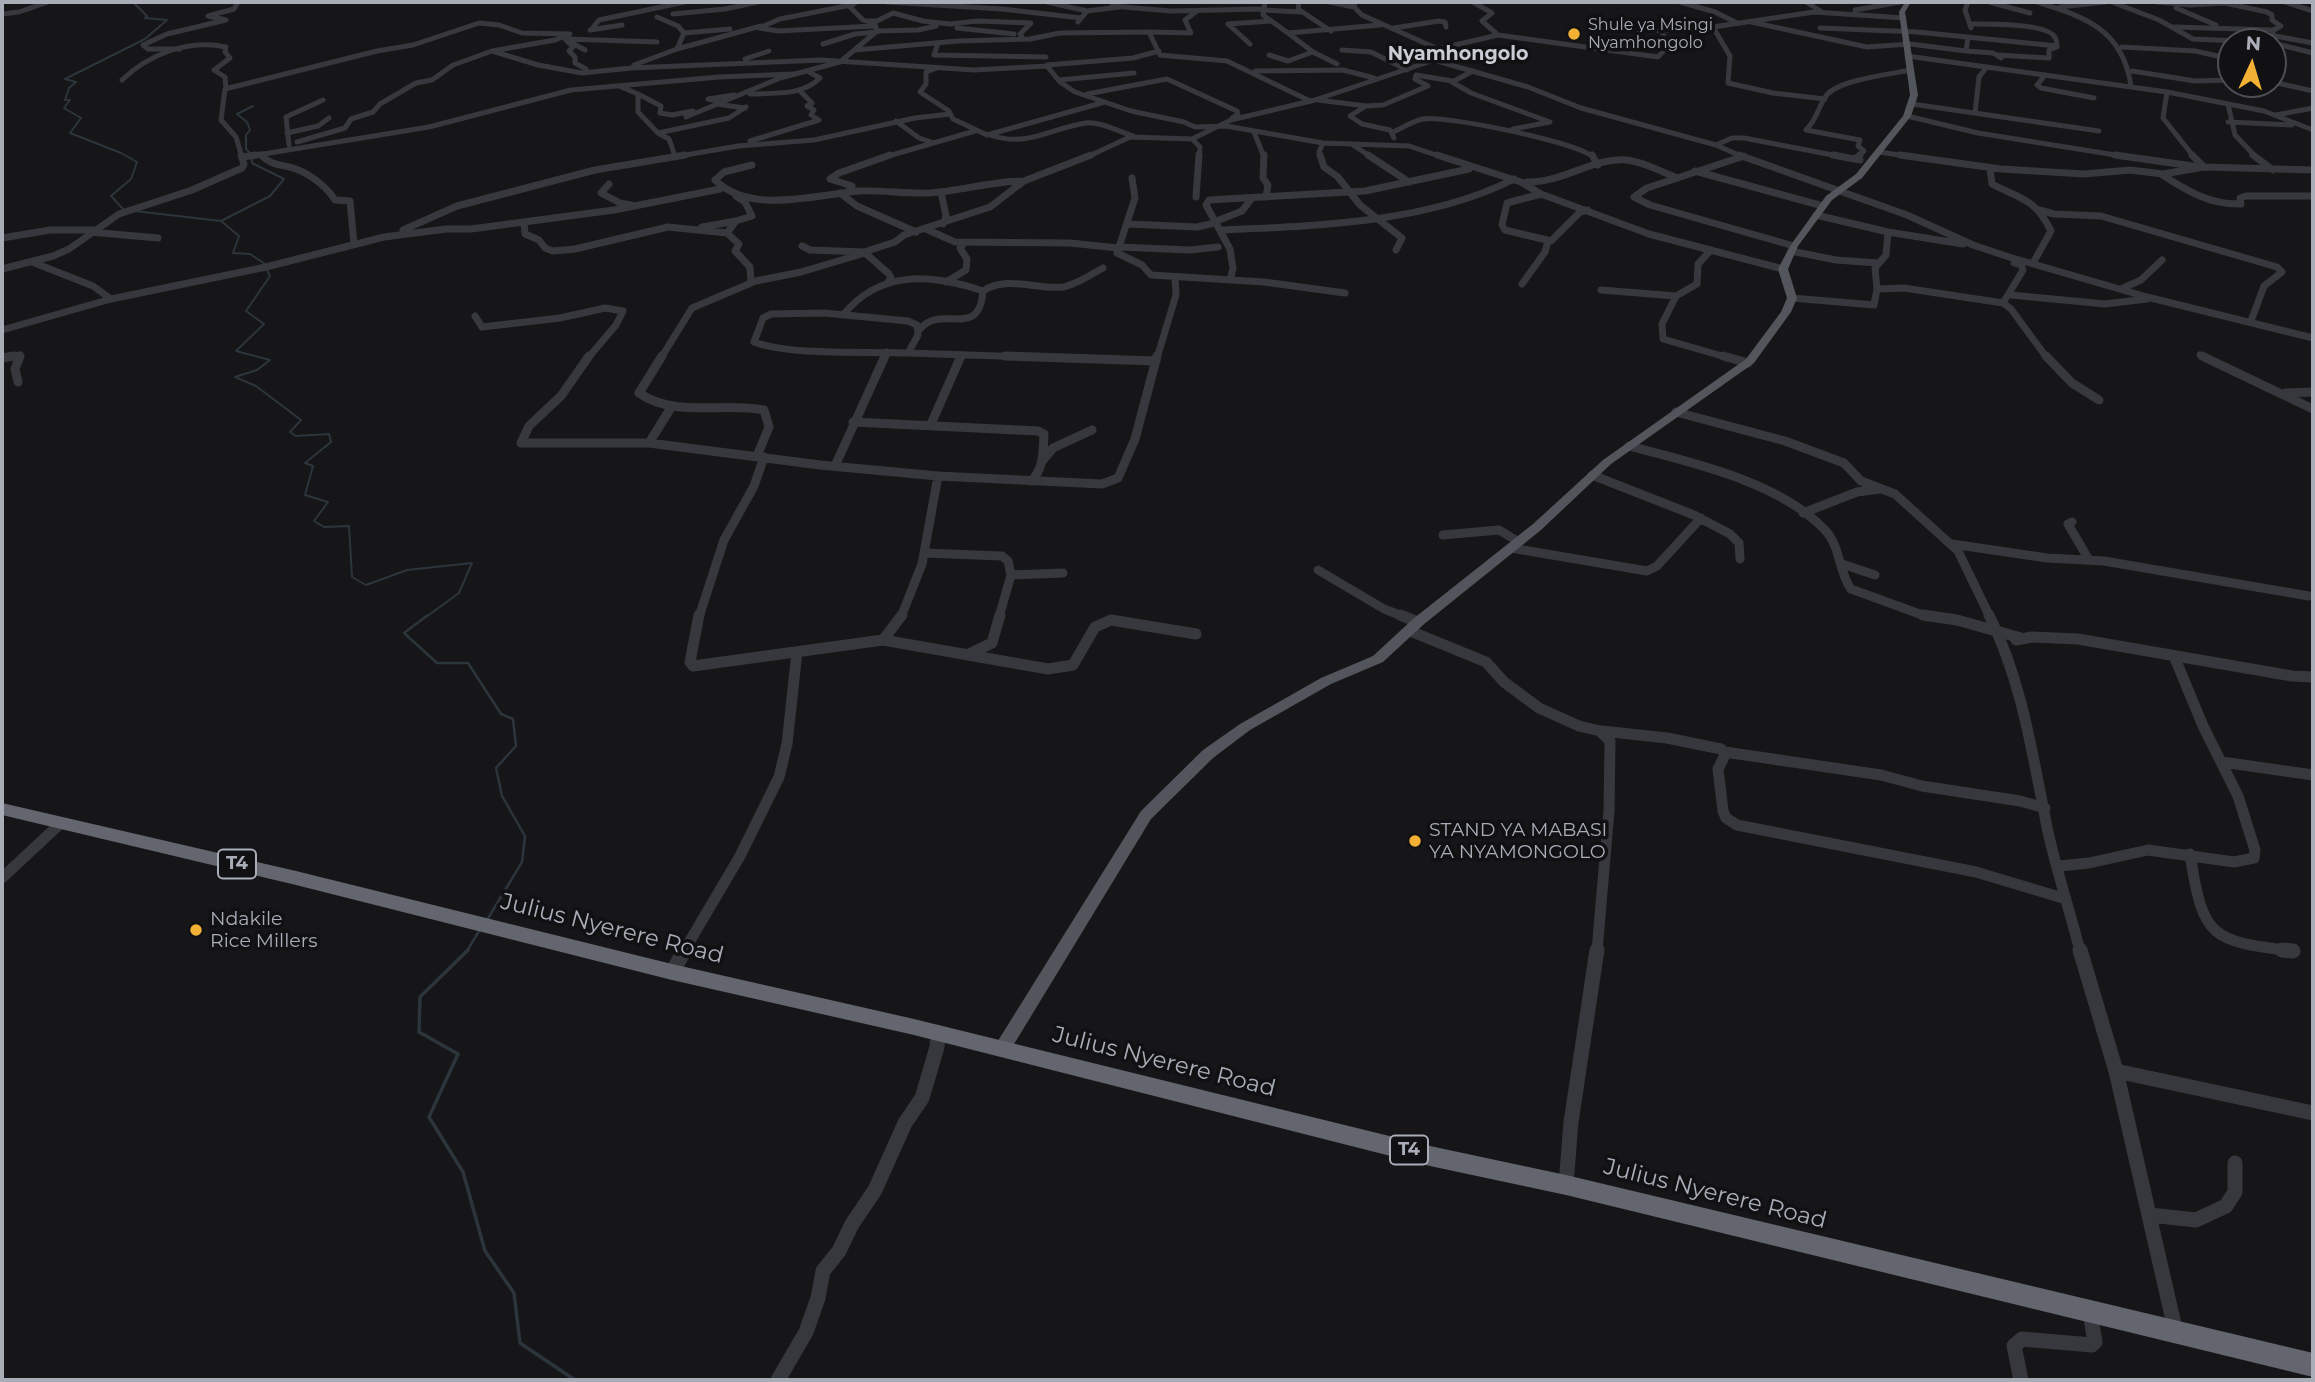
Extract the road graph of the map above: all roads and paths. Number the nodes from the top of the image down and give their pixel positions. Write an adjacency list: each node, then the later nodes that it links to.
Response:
1 (48, 2): 40 (street)
2 (238, 2): 97 (street)
3 (685, 2): 64 (street)
4 (758, 2): 41 (street)
5 (887, 2): 43 (street)
6 (1047, 2): 22 (street)
7 (1265, 2): 34 (street)
8 (1329, 2): 26 (street)
9 (1473, 2): 75 (street)
10 (1683, 2): 48 (street)
11 (1806, 2): 38 (street)
12 (1900, 2): 38 (street)
13 (1908, 2): 44 (main road)
14 (1968, 2): 50 (street)
15 (1989, 2): 30 (street)
16 (2037, 2): 29 (street)
17 (2106, 2): 32 (street)
18 (2112, 2): 58 (street)
19 (2157, 2): 27 (street)
20 (2227, 2): 27 (street); 63 (street)
21 (2286, 2): 36 (street)
22 (1064, 3): 37 (street)
23 (1177, 3): 35 (street)
24 (854, 4): 45 (street); 55 (street)
25 (1118, 4): 35 (street); 37 (street)
26 (1355, 4): 54 (street)
27 (2167, 4): 59 (street)
28 (1226, 5): 33 (street); 34 (street); 53 (street)
29 (2048, 5): 30 (street); 32 (street)
30 (2011, 6): 39 (street)
31 (1299, 7): 34 (street); 67 (street)
32 (2057, 8): 96 (street)
33 (1205, 9): 35 (street); 73 (street)
34 (1262, 9): 46 (street)
35 (1163, 10)
36 (2313, 10)
37 (1087, 11): 43 (street)
38 (1820, 12): 44 (street); 47 (street)
39 (2030, 13)
40 (2, 14)
41 (673, 14)
42 (657, 17): 72 (street)
43 (1081, 18): 70 (street)
44 (1904, 18): 93 (main road)
45 (866, 21): 49 (street); 65 (street)
46 (1271, 21): 53 (street); 74 (street)
47 (1750, 22): 48 (street); 93 (street)
48 (1737, 23): 57 (street)
49 (951, 24): 66 (street); 79 (street); 79 (street)
50 (1970, 24): 84 (street); 95 (street)
51 (622, 25): 64 (street)
52 (1152, 25): 73 (street)
53 (1228, 25): 92 (street)
54 (1381, 25): 60 (street); 67 (street)
55 (761, 26): 65 (street); 78 (street)
56 (1446, 27): 60 (street)
57 (1713, 27): 69 (street); 156 (street)
58 (2171, 27): 59 (street); 88 (street)
59 (2224, 27): 62 (street)
60 (1391, 28): 99 (street)
61 (1820, 28): 93 (street)
62 (2231, 28)
63 (2279, 28)
64 (591, 30): 81 (street)
65 (877, 30): 66 (street); 91 (street); 100 (street)
66 (915, 30): 82 (street)
67 (1331, 31): 74 (street)
68 (1650, 31): 69 (street)
69 (1662, 31): 75 (street)
70 (1074, 32): 73 (street); 83 (street)
71 (519, 33): 81 (street); 94 (street); 140 (street)
72 (684, 33): 78 (street); 98 (street)
73 (1151, 33): 104 (street)
74 (1288, 33): 106 (street)
75 (1498, 35): 99 (street)
76 (2287, 35): 77 (street)
77 (2313, 36)
78 (715, 37): 98 (street)
79 (1021, 37): 83 (street); 89 (street)
80 (2287, 37): 90 (street)
81 (569, 38): 85 (street); 85 (street); 94 (street); 124 (street)
82 (913, 38)
83 (1034, 38): 110 (street)
84 (1970, 38): 93 (street); 95 (street); 105 (street)
85 (630, 40): 86 (street)
86 (659, 40)
87 (2287, 40): 107 (street)
88 (2217, 41)
89 (938, 43): 100 (street); 110 (street)
90 (2313, 43)
91 (823, 44)
92 (1250, 44)
93 (1906, 44): 105 (street); 120 (street); 123 (main road)
94 (524, 45): 102 (street)
95 (2057, 46): 111 (street)
96 (2122, 47): 109 (street); 127 (street)
97 (180, 49): 135 (street); 140 (street)
98 (677, 49): 118 (street)
99 (1438, 49): 112 (street)
100 (855, 50): 113 (street)
101 (1342, 50): 122 (street)
102 (492, 51): 128 (street); 168 (street)
103 (769, 51): 115 (street)
104 (1159, 51): 117 (street); 121 (street)
105 (1966, 51): 111 (street)
106 (1314, 52): 108 (street); 116 (street)
107 (2313, 53)
108 (1269, 55)
109 (2217, 56)
110 (1046, 57): 117 (street)
111 (2002, 57): 126 (street)
112 (1437, 61): 122 (street); 125 (street)
113 (840, 62): 115 (street); 119 (street); 129 (street)
114 (557, 63): 128 (street)
115 (729, 63): 118 (street)
116 (1337, 64)
117 (1047, 66): 119 (street); 136 (street)
118 (628, 68): 124 (street)
119 (937, 68): 172 (street)
120 (1986, 68): 126 (street); 171 (street)
121 (1246, 70): 134 (street); 158 (street)
122 (1407, 70): 134 (street)
123 (1911, 70): 156 (street); 166 (main road)
124 (585, 71): 128 (street)
125 (1473, 71): 138 (street); 198 (street)
126 (2009, 71): 132 (street)
127 (2132, 71): 137 (street); 145 (street)
128 (576, 72)
129 (808, 72): 131 (street); 146 (street)
130 (1134, 73): 136 (street)
131 (794, 74): 133 (street); 144 (street)
132 (2045, 75): 145 (street); 155 (street)
133 (755, 76): 139 (street); 141 (street)
134 (1380, 79): 158 (street)
135 (122, 80)
136 (1059, 80): 154 (street)
137 (2217, 80)
138 (1452, 81): 162 (street); 184 (street)
139 (674, 82): 143 (street); 148 (street)
140 (227, 85): 205 (street)
141 (753, 85): 144 (street); 152 (street)
142 (2287, 85): 147 (street)
143 (618, 86): 150 (street); 201 (street)
144 (761, 86): 153 (street)
145 (2131, 86): 149 (street)
146 (799, 90): 151 (street); 200 (street)
147 (2313, 91)
148 (670, 92)
149 (2167, 92): 161 (street); 210 (street)
150 (638, 94): 173 (street); 178 (street)
151 (754, 94): 153 (street); 163 (street)
152 (733, 95): 153 (street); 159 (street)
153 (745, 95): 159 (street)
154 (1083, 95): 160 (street); 167 (street)
155 (2094, 98)
156 (1825, 99): 207 (street)
157 (323, 100): 189 (street)
158 (1313, 100): 162 (street); 170 (street)
159 (717, 102): 163 (street); 165 (street)
160 (1105, 102): 181 (street); 191 (street)
161 (2228, 104): 174 (street); 180 (street)
162 (1366, 106): 188 (street)
163 (746, 108): 190 (street)
164 (2313, 108): 174 (street)
165 (698, 110): 173 (street); 175 (street)
166 (1910, 110): 171 (street); 206 (main road); 210 (street)
167 (1237, 111): 170 (street); 177 (street)
168 (373, 112): 169 (street); 196 (street)
169 (381, 113)
170 (1260, 113): 177 (street)
171 (1975, 113): 186 (street)
172 (950, 114): 179 (street); 185 (street)
173 (672, 115): 178 (street)
174 (2276, 115): 182 (street)
175 (686, 117)
176 (329, 118): 189 (street)
177 (1231, 120): 181 (street)
178 (647, 121): 190 (street)
179 (896, 121): 194 (street); 200 (street)
180 (2228, 122): 182 (street); 213 (street)
181 (1216, 125): 187 (street); 193 (street)
182 (2303, 126): 183 (street)
183 (2313, 129)
184 (1507, 130): 188 (street); 209 (street)
185 (975, 131): 191 (street); 194 (street)
186 (2099, 131)
187 (1254, 132): 195 (street); 234 (street)
188 (1393, 132): 199 (street)
189 (287, 133): 196 (street)
190 (658, 133): 203 (street)
191 (990, 135): 192 (street)
192 (1133, 136): 193 (street); 220 (street)
193 (1192, 139): 233 (street)
194 (932, 142): 226 (street)
195 (1323, 144): 197 (street); 228 (street)
196 (289, 145): 201 (street)
197 (1353, 145): 199 (street); 221 (street)
198 (1716, 145): 204 (street); 207 (street)
199 (1409, 146): 212 (street)
200 (726, 148): 203 (street)
201 (270, 152): 202 (street)
202 (260, 154): 205 (street); 259 (street)
203 (675, 156): 254 (street)
204 (1744, 156): 215 (street); 225 (street)
205 (243, 157): 250 (street)
206 (1875, 157): 207 (street); 211 (street); 225 (main road)
207 (1855, 159)
208 (752, 165): 224 (street)
209 (1598, 165): 218 (street); 222 (street)
210 (2203, 167): 213 (street); 216 (street)
211 (1990, 168): 216 (street); 238 (street)
212 (1476, 169): 219 (street); 221 (street)
213 (2273, 170): 214 (street)
214 (2313, 170)
215 (1695, 171): 218 (street); 239 (street)
216 (2161, 174): 232 (street)
217 (1132, 178): 246 (street)
218 (1678, 178): 264 (street)
219 (1517, 180): 222 (street); 230 (street); 241 (street)
220 (1024, 181): 227 (street); 245 (street)
221 (1409, 182): 228 (street)
222 (1546, 183): 230 (street)
223 (609, 184): 236 (street)
224 (720, 189): 231 (street); 236 (street)
225 (1841, 190): 239 (main road); 240 (street)
226 (848, 192): 227 (street); 229 (street)
227 (941, 192): 245 (street)
228 (1348, 192): 234 (street); 241 (street)
229 (840, 193): 231 (street); 251 (street)
230 (1540, 193): 237 (street); 257 (street)
231 (733, 194): 243 (street)
232 (2313, 196)
233 (1196, 197)
234 (1266, 197): 235 (street)
235 (1252, 198): 244 (street); 244 (street)
236 (634, 205): 242 (street)
237 (1588, 210): 257 (street); 266 (street)
238 (2039, 210): 272 (street); 295 (street)
239 (1820, 211): 252 (street); 264 (main road)
240 (1912, 217): 252 (street); 260 (street)
241 (1375, 219): 249 (street); 265 (street)
242 (524, 222): 247 (street); 254 (street)
243 (736, 222): 247 (street); 253 (street)
244 (1214, 222): 246 (street); 249 (street)
245 (943, 224): 248 (street)
246 (1128, 224): 263 (street)
247 (689, 229): 253 (street)
248 (926, 229): 251 (street); 258 (street)
249 (1220, 230): 277 (street)
250 (92, 231): 255 (street); 256 (street); 270 (street)
251 (916, 232): 267 (street)
252 (1891, 232): 260 (street); 271 (street)
253 (727, 233): 278 (street)
254 (384, 237): 259 (street)
255 (2, 238)
256 (158, 238)
257 (1549, 241): 281 (street)
258 (964, 243): 263 (street); 280 (street)
259 (354, 244): 290 (street)
260 (1973, 245): 268 (street)
261 (802, 246): 267 (street)
262 (1218, 247): 263 (street)
263 (1119, 248): 276 (street)
264 (1793, 248): 271 (street); 275 (main road)
265 (1396, 250)
266 (1711, 250): 275 (street); 288 (street)
267 (865, 252): 278 (street); 279 (street)
268 (2001, 254): 272 (street); 287 (street)
269 (2162, 260): 282 (street)
270 (32, 262): 274 (street); 290 (street)
271 (1878, 263): 283 (street)
272 (2034, 263): 282 (street)
273 (1103, 268): 285 (street)
274 (2, 269)
275 (1783, 269): 289 (main road)
276 (1175, 277): 277 (street); 304 (street)
277 (1230, 280): 286 (street)
278 (751, 282): 310 (street)
279 (888, 282): 280 (street); 293 (street)
280 (946, 282): 285 (street)
281 (1522, 284)
282 (2123, 288): 291 (street)
283 (1877, 289): 289 (street); 292 (street)
284 (1601, 290): 288 (street)
285 (983, 291): 296 (street)
286 (1345, 293)
287 (2011, 295): 291 (street); 292 (street)
288 (1676, 296): 305 (street)
289 (1791, 298): 305 (main road)
290 (110, 299): 297 (street)
291 (2153, 299): 295 (street)
292 (2003, 303): 309 (street)
293 (843, 315): 296 (street); 299 (street)
294 (475, 316): 316 (street)
295 (2251, 321): 298 (street)
296 (919, 329): 300 (street)
297 (2, 330)
298 (2313, 338)
299 (887, 352): 300 (street); 313 (street)
300 (908, 353): 301 (street)
301 (961, 355): 304 (street); 314 (street)
302 (2200, 355): 308 (street)
303 (2, 358): 306 (street)
304 (1156, 360): 323 (street)
305 (1748, 363): 312 (main road)
306 (18, 382)
307 (2313, 392): 308 (street)
308 (2283, 394): 311 (street)
309 (2099, 400)
310 (672, 406): 316 (street); 318 (street)
311 (2313, 409)
312 (1676, 412): 317 (main road); 324 (street)
313 (853, 422): 314 (street); 320 (street)
314 (931, 424): 319 (street)
315 (1092, 430): 319 (street)
316 (649, 443): 318 (street)
317 (1629, 446): 321 (main road); 325 (street)
318 (760, 457): 320 (street); 346 (street)
319 (1042, 462): 323 (street)
320 (835, 466): 322 (street)
321 (1592, 475): 326 (street); 330 (main road)
322 (938, 476): 323 (street); 331 (street)
323 (1031, 481)
324 (1881, 489): 325 (street); 329 (street)
325 (1803, 513): 334 (street)
326 (1700, 518): 330 (street); 332 (street)
327 (2072, 522): 333 (street)
328 (1443, 535): 330 (street)
329 (1952, 544): 333 (street); 341 (street)
330 (1515, 545): 340 (main road)
331 (924, 553): 337 (street); 344 (street)
332 (1740, 559)
333 (2090, 560): 339 (street)
334 (1842, 564): 338 (street); 341 (street)
335 (1318, 570): 340 (street)
336 (1063, 573): 337 (street)
337 (1011, 575): 347 (street)
338 (1875, 575)
339 (2309, 596)
340 (1414, 626): 350 (street); 366 (main road)
341 (1997, 631): 343 (street); 345 (street)
342 (1196, 634): 347 (street)
343 (2021, 638): 345 (street); 348 (street)
344 (884, 640): 346 (street); 347 (street)
345 (2004, 645): 356 (street)
346 (797, 652): 364 (street)
347 (966, 655)
348 (2174, 656): 349 (street); 354 (street)
349 (2313, 677)
350 (1600, 731): 351 (street); 352 (street)
351 (1625, 734): 352 (street); 353 (street)
352 (1611, 746): 370 (street)
353 (1725, 752): 356 (street); 362 (street)
354 (2222, 762): 355 (street); 359 (street)
355 (2313, 775)
356 (2045, 808): 360 (street)
357 (2, 809): 358 (highway, Julius Nyerere Road / T4)
358 (61, 823): 361 (street); 364 (highway, Julius Nyerere Road / T4)
359 (2190, 854): 360 (street); 363 (street)
360 (2059, 866): 362 (street)
361 (2, 878)
362 (2066, 899): 367 (street)
363 (2293, 951)
364 (672, 972): 365 (highway, Julius Nyerere Road / T4)
365 (938, 1033): 366 (highway, Julius Nyerere Road / T4); 375 (street)
366 (1002, 1049): 370 (highway, Julius Nyerere Road / T4)
367 (2116, 1071): 368 (street); 371 (street)
368 (2313, 1113)
369 (2235, 1163): 371 (street)
370 (1566, 1185): 372 (highway, Julius Nyerere Road / T4)
371 (2150, 1215): 373 (street)
372 (2090, 1313): 373 (highway, Julius Nyerere Road / T4); 376 (street)
373 (2176, 1333): 374 (highway, Julius Nyerere Road / T4)
374 (2313, 1365)
375 (778, 1380)
376 (2021, 1380)

